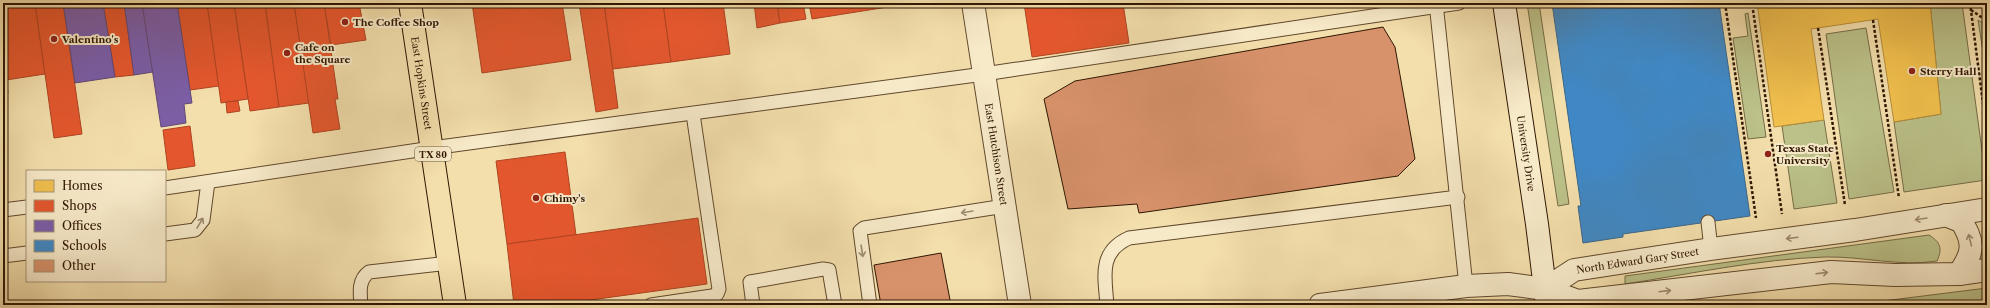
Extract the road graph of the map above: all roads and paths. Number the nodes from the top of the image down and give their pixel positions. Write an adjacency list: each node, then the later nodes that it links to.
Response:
1 (410, 3): 18 (main road, East Hopkins Street / TX 80)
2 (973, 3): 13 (street, East Hutchison Street)
3 (1459, 3): 7 (lane)
4 (1504, 3): 40 (street, University Drive)
5 (1725, 3): 31 (path)
6 (1970, 3): 9 (path)
7 (1436, 5): 13 (lane); 21 (lane)
8 (1753, 10): 29 (path)
9 (1971, 10): 11 (path); 15 (path)
10 (1873, 20): 22 (path)
11 (1987, 21)
12 (1818, 28): 25 (path)
13 (984, 74): 16 (lane); 23 (street, East Hutchison Street)
14 (1987, 100): 15 (path)
15 (1983, 105): 17 (path)
16 (693, 114): 18 (lane); 45 (lane)
17 (1987, 134)
18 (432, 148): 19 (lane); 36 (main road, East Hopkins Street / TX 80)
19 (208, 182): 20 (lane); 32 (lane, one-way to 19)
20 (166, 188)
21 (1458, 197): 39 (lane); 50 (lane)
22 (1900, 200)
23 (1005, 206): 48 (lane, one-way to 48); 49 (street, East Hutchison Street)
24 (26, 207): 27 (lane)
25 (1846, 209)
26 (1987, 209): 28 (street, North Edward Gary Street)
27 (3, 210)
28 (1946, 215): 33 (street, North Edward Gary Street, one-way to 33); 38 (street, one-way to 28)
29 (1783, 219)
30 (1708, 222): 33 (lane)
31 (1757, 222)
32 (166, 234)
33 (1711, 248): 40 (street, North Edward Gary Street)
34 (26, 253): 35 (lane)
35 (3, 256)
36 (449, 263): 43 (lane); 44 (main road, East Hopkins Street / TX 80)
37 (1987, 270): 38 (street)
38 (1959, 274): 40 (street, one-way to 38)
39 (1466, 286): 40 (street); 41 (street)
40 (1546, 297)
41 (1439, 298): 42 (street)
42 (1362, 303): 51 (street)
43 (361, 305)
44 (455, 305)
45 (651, 305)
46 (753, 305): 47 (lane)
47 (835, 305)
48 (870, 305)
49 (1020, 305)
50 (1107, 305)
51 (1320, 305)

